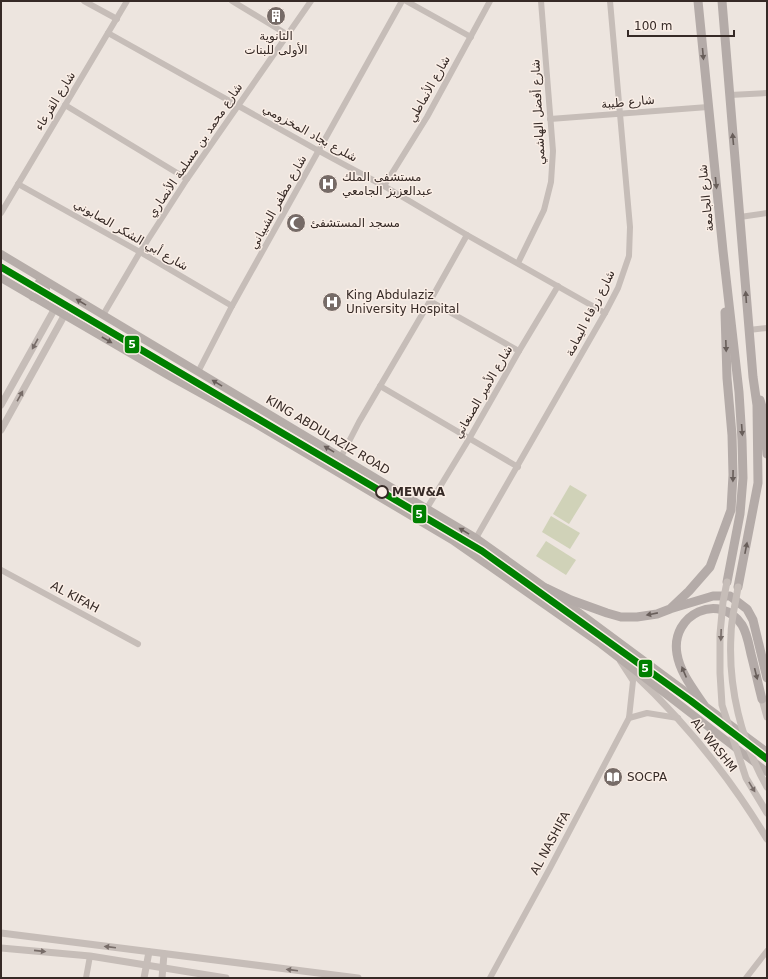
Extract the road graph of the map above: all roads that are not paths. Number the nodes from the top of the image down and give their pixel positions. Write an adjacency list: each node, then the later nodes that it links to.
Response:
1 (84, 1): 12 (street)
2 (128, 1): 12 (street, شارع القرعاء)
3 (232, 1): 14 (street)
4 (311, 1): 14 (street, شارع محمد بن مسلمة الأنصاري)
5 (402, 1): 23 (street, شارع مظفر الشيباني)
6 (406, 1): 15 (street)
7 (490, 1): 15 (street, شارع الأنماطي)
8 (541, 1): 22 (street, شارع أفضل الهاشمي)
9 (610, 1): 21 (street, شارع زرقاء اليمامة)
10 (698, 1): 20 (main road, شارع الجامعة, one-way to 20)
11 (722, 1): 17 (main road)
12 (117, 18): 13 (street, شارع القرعاء)
13 (108, 33): 18 (street, شارع القرعاء); 19 (street, شلرع بجاد المخزومي)
14 (288, 35): 19 (street, شارع محمد بن مسلمة الأنصاري)
15 (471, 37): 26 (street, شارع الأنماطي)
16 (767, 93): 17 (street)
17 (730, 96): 29 (main road, one-way to 17)
18 (65, 105): 24 (street); 25 (street, شارع القرعاء)
19 (238, 106): 23 (street, شلرع بجاد المخزومي); 24 (street, شارع محمد بن مسلمة الأنصاري)
20 (708, 106): 21 (street, شارع طيبة); 31 (main road, شارع الجامعة, one-way to 31)
21 (620, 114): 22 (street, شارع طيبة); 42 (street, شارع زرقاء اليمامة)
22 (550, 119): 35 (street, شارع أفضل الهاشمي)
23 (318, 151): 26 (street, شلرع بجاد المخزومي); 40 (street, شارع مظفر الشيباني)
24 (187, 179): 32 (street, شارع محمد بن مسلمة الأنصاري)
25 (18, 184): 27 (street, شارع القرعاء); 32 (street, شارع أبي الشكر الصابوني)
26 (384, 186): 30 (street, شلرع بجاد المخزومي)
27 (1, 213)
28 (767, 213): 29 (street)
29 (740, 217): 46 (main road, one-way to 29)
30 (467, 235): 35 (street, شلرع بجاد المخزومي); 39 (street)
31 (723, 251): 62 (main road, شارع الجامعة, one-way to 62); 65 (main road, one-way to 65)
32 (140, 252): 40 (street, شارع أبي الشكر الصابوني); 43 (street, شارع محمد بن مسلمة الأنصاري)
33 (1, 254): 43 (main road, KING ABDULAZIZ ROAD, one-way to 33)
34 (1, 260): 38 (main road)
35 (518, 264): 37 (street, شلرع بجاد المخزومي)
36 (1, 278): 38 (main road)
37 (558, 286): 42 (street, شلرع بجاد المخزومي); 47 (street, شارع الأمير الصنعاني)
38 (32, 297): 41 (main road)
39 (430, 301): 47 (street); 50 (street)
40 (232, 306): 48 (street, شارع مظفر الشيباني)
41 (54, 310): 44 (main road); 51 (street, one-way to 51)
42 (606, 313): 58 (street, شارع زرقاء اليمامة)
43 (103, 315): 48 (main road, KING ABDULAZIZ ROAD)
44 (64, 316): 54 (street, one-way to 44); 67 (main road, one-way to 67)
45 (767, 328): 46 (street)
46 (749, 330): 49 (main road)
47 (519, 351): 55 (street, شارع الأمير الصنعاني)
48 (198, 372): 57 (main road, KING ABDULAZIZ ROAD, one-way to 48)
49 (753, 377): 52 (main road); 63 (main road, one-way to 49)
50 (380, 386): 55 (street); 57 (street)
51 (1, 405)
52 (763, 410): 53 (main road); 56 (main road)
53 (767, 419)
54 (1, 430)
55 (469, 439): 58 (street); 59 (street, شارع الأمير الصنعاني)
56 (767, 454)
57 (341, 457): 59 (main road, KING ABDULAZIZ ROAD)
58 (518, 467): 60 (street, شارع زرقاء اليمامة)
59 (427, 508): 60 (main road, KING ABDULAZIZ ROAD, one-way to 59)
60 (476, 538): 64 (main road, KING ABDULAZIZ ROAD)
61 (1, 570): 66 (street, AL KIFAH)
62 (727, 582): 77 (street, one-way to 77, bridge)
63 (738, 587): 76 (street, bridge)
64 (546, 588): 65 (main road, one-way to 64); 70 (main road, KING ABDULAZIZ ROAD)
65 (670, 609): 68 (main road)
66 (138, 644)
67 (617, 657): 72 (street); 73 (street, AL WASHM); 75 (main road)
68 (767, 678)
69 (762, 699): 70 (main road, one-way to 69); 71 (street)
70 (704, 705): 74 (main road, KING ABDULAZIZ ROAD)
71 (767, 717)
72 (629, 718): 73 (street); 92 (street, AL NASHIFA)
73 (678, 718): 78 (street, AL WASHM)
74 (767, 752)
75 (767, 772)
76 (767, 787)
77 (767, 813)
78 (767, 838)
79 (1, 933): 82 (street, one-way to 79)
80 (1, 948): 84 (street, one-way to 84)
81 (767, 951): 93 (street)
82 (149, 952): 83 (street); 85 (street)
83 (164, 954): 86 (street); 91 (street, one-way to 83)
84 (90, 956): 85 (street); 87 (street)
85 (146, 966): 86 (street); 88 (street)
86 (164, 968): 89 (street); 90 (street)
87 (86, 978)
88 (144, 978)
89 (162, 978)
90 (226, 978)
91 (358, 978)
92 (490, 978)
93 (746, 978)

